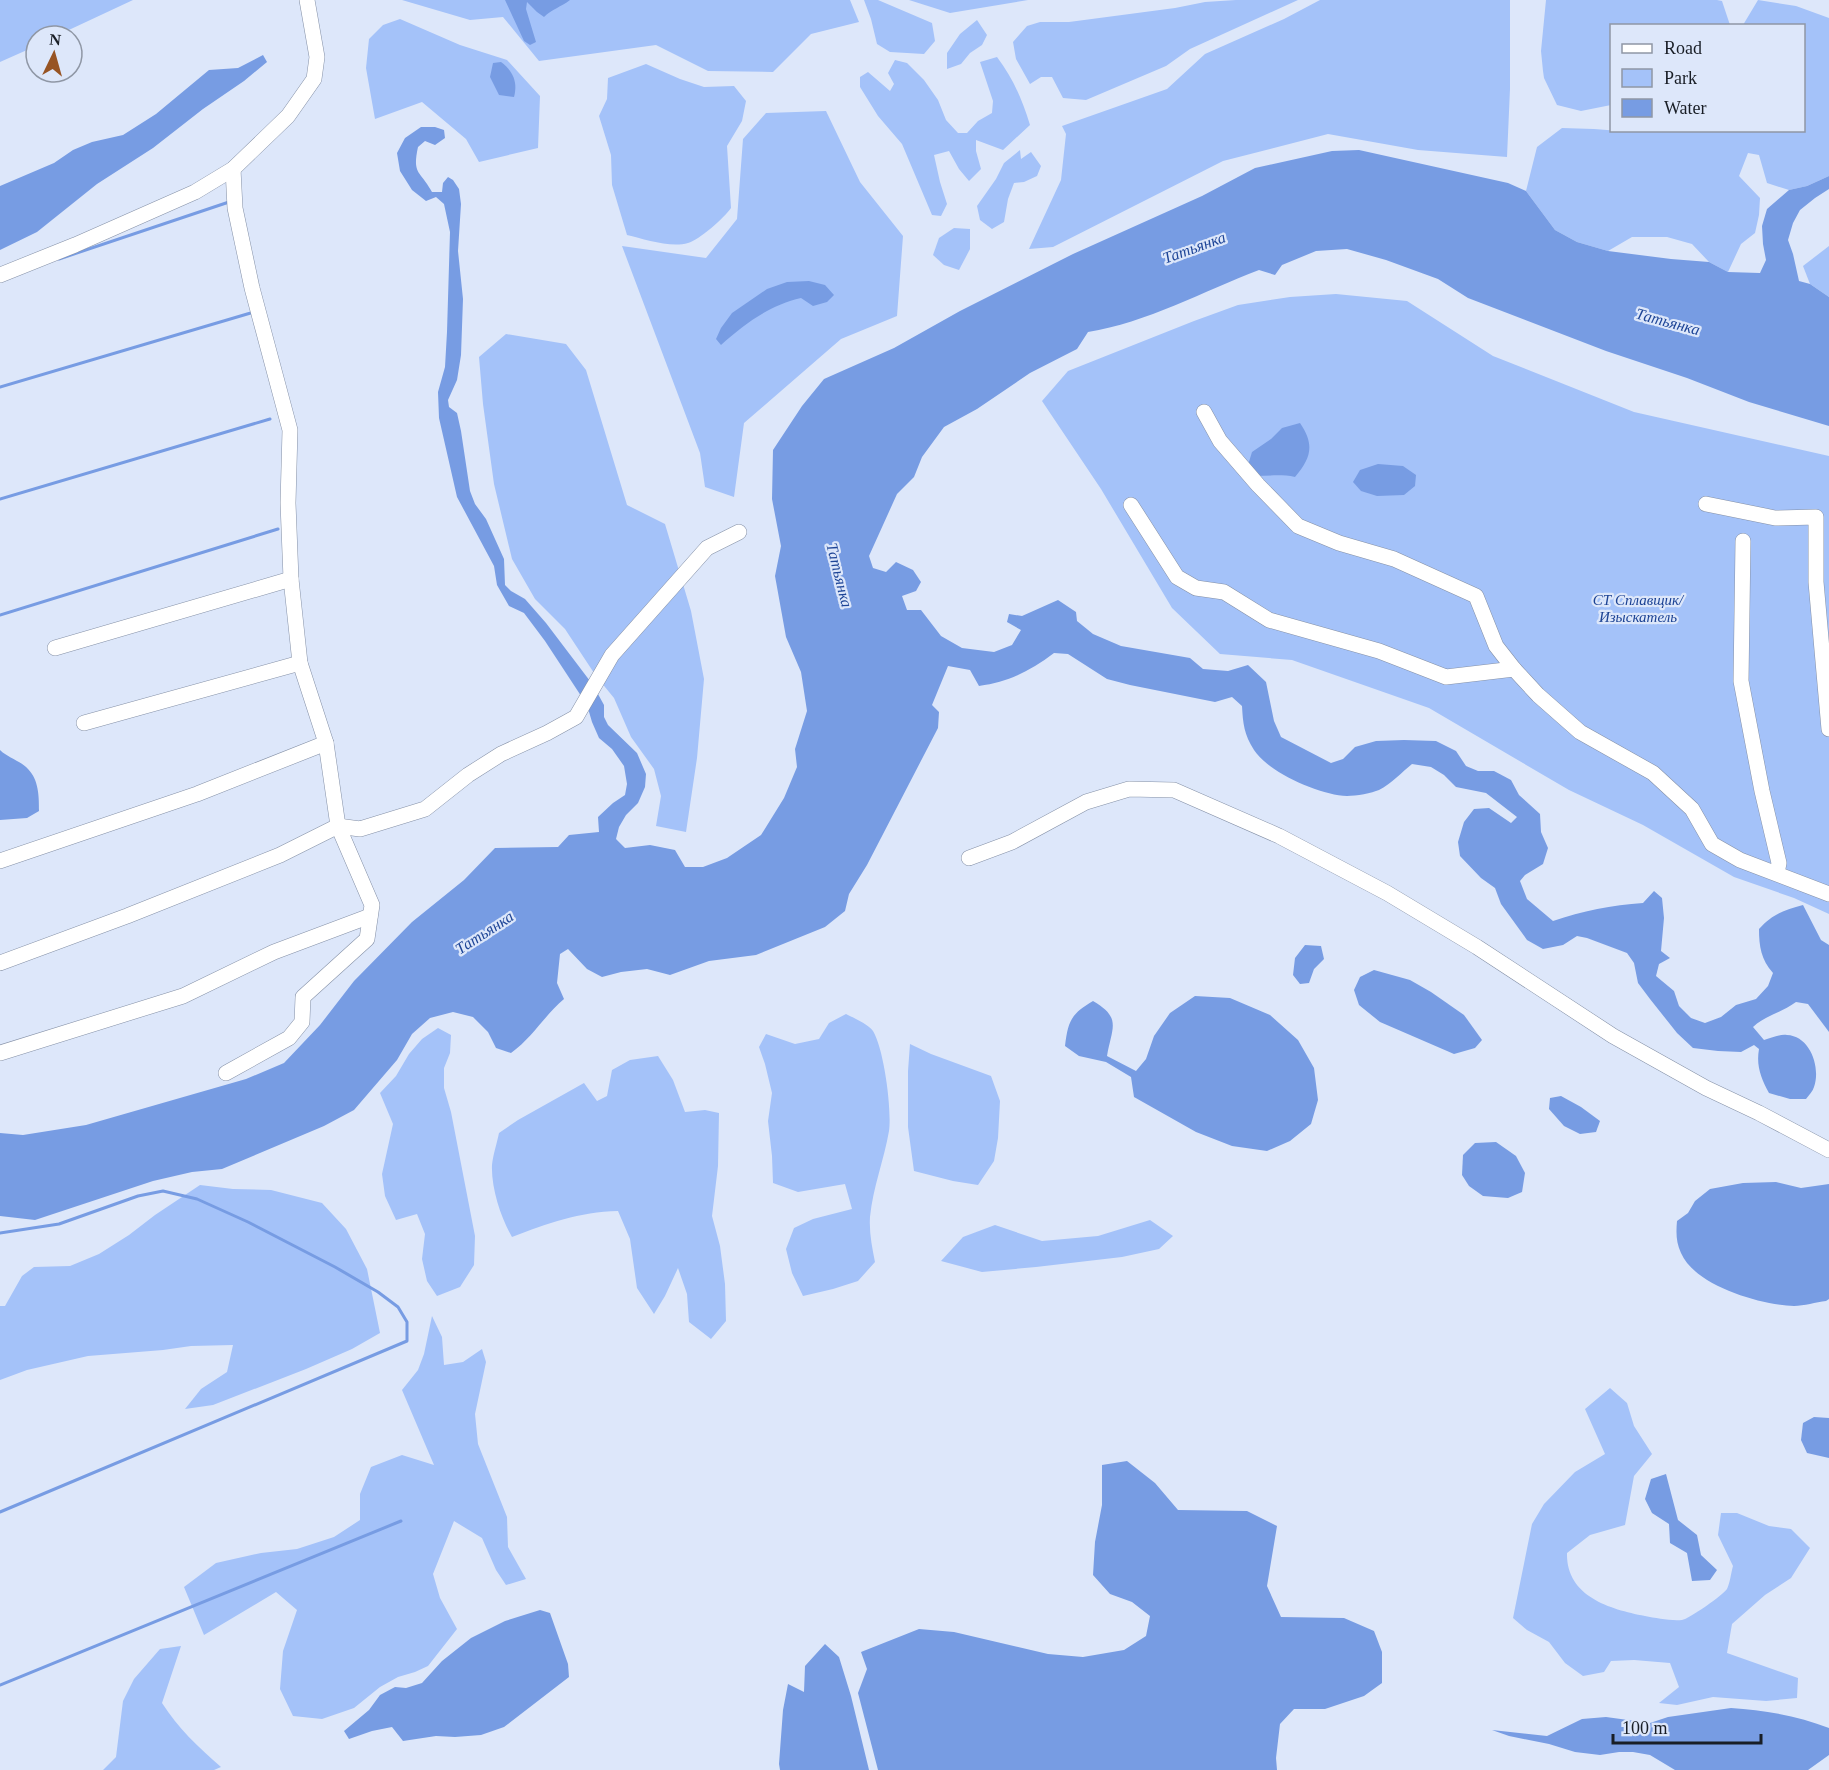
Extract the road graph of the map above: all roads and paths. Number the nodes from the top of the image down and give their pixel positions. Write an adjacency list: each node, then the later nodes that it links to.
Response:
1 (307, 0): 2 (street)
2 (233, 169): 3 (street); 9 (street)
3 (0, 275)
4 (1204, 412): 12 (street)
5 (1706, 504): 14 (street)
6 (1131, 505): 12 (street)
7 (739, 532): 16 (street)
8 (1743, 541): 19 (street)
9 (291, 579): 10 (street); 11 (street)
10 (55, 648)
11 (300, 663): 13 (street); 15 (street)
12 (1514, 669): 19 (street)
13 (84, 723)
14 (1829, 729)
15 (326, 743): 16 (street); 18 (street)
16 (339, 826): 21 (street); 22 (street)
17 (969, 858): 25 (street)
18 (0, 861)
19 (1777, 873): 20 (street)
20 (1829, 894)
21 (370, 916): 23 (street); 24 (street)
22 (0, 963)
23 (0, 1053)
24 (226, 1073)
25 (1829, 1150)

